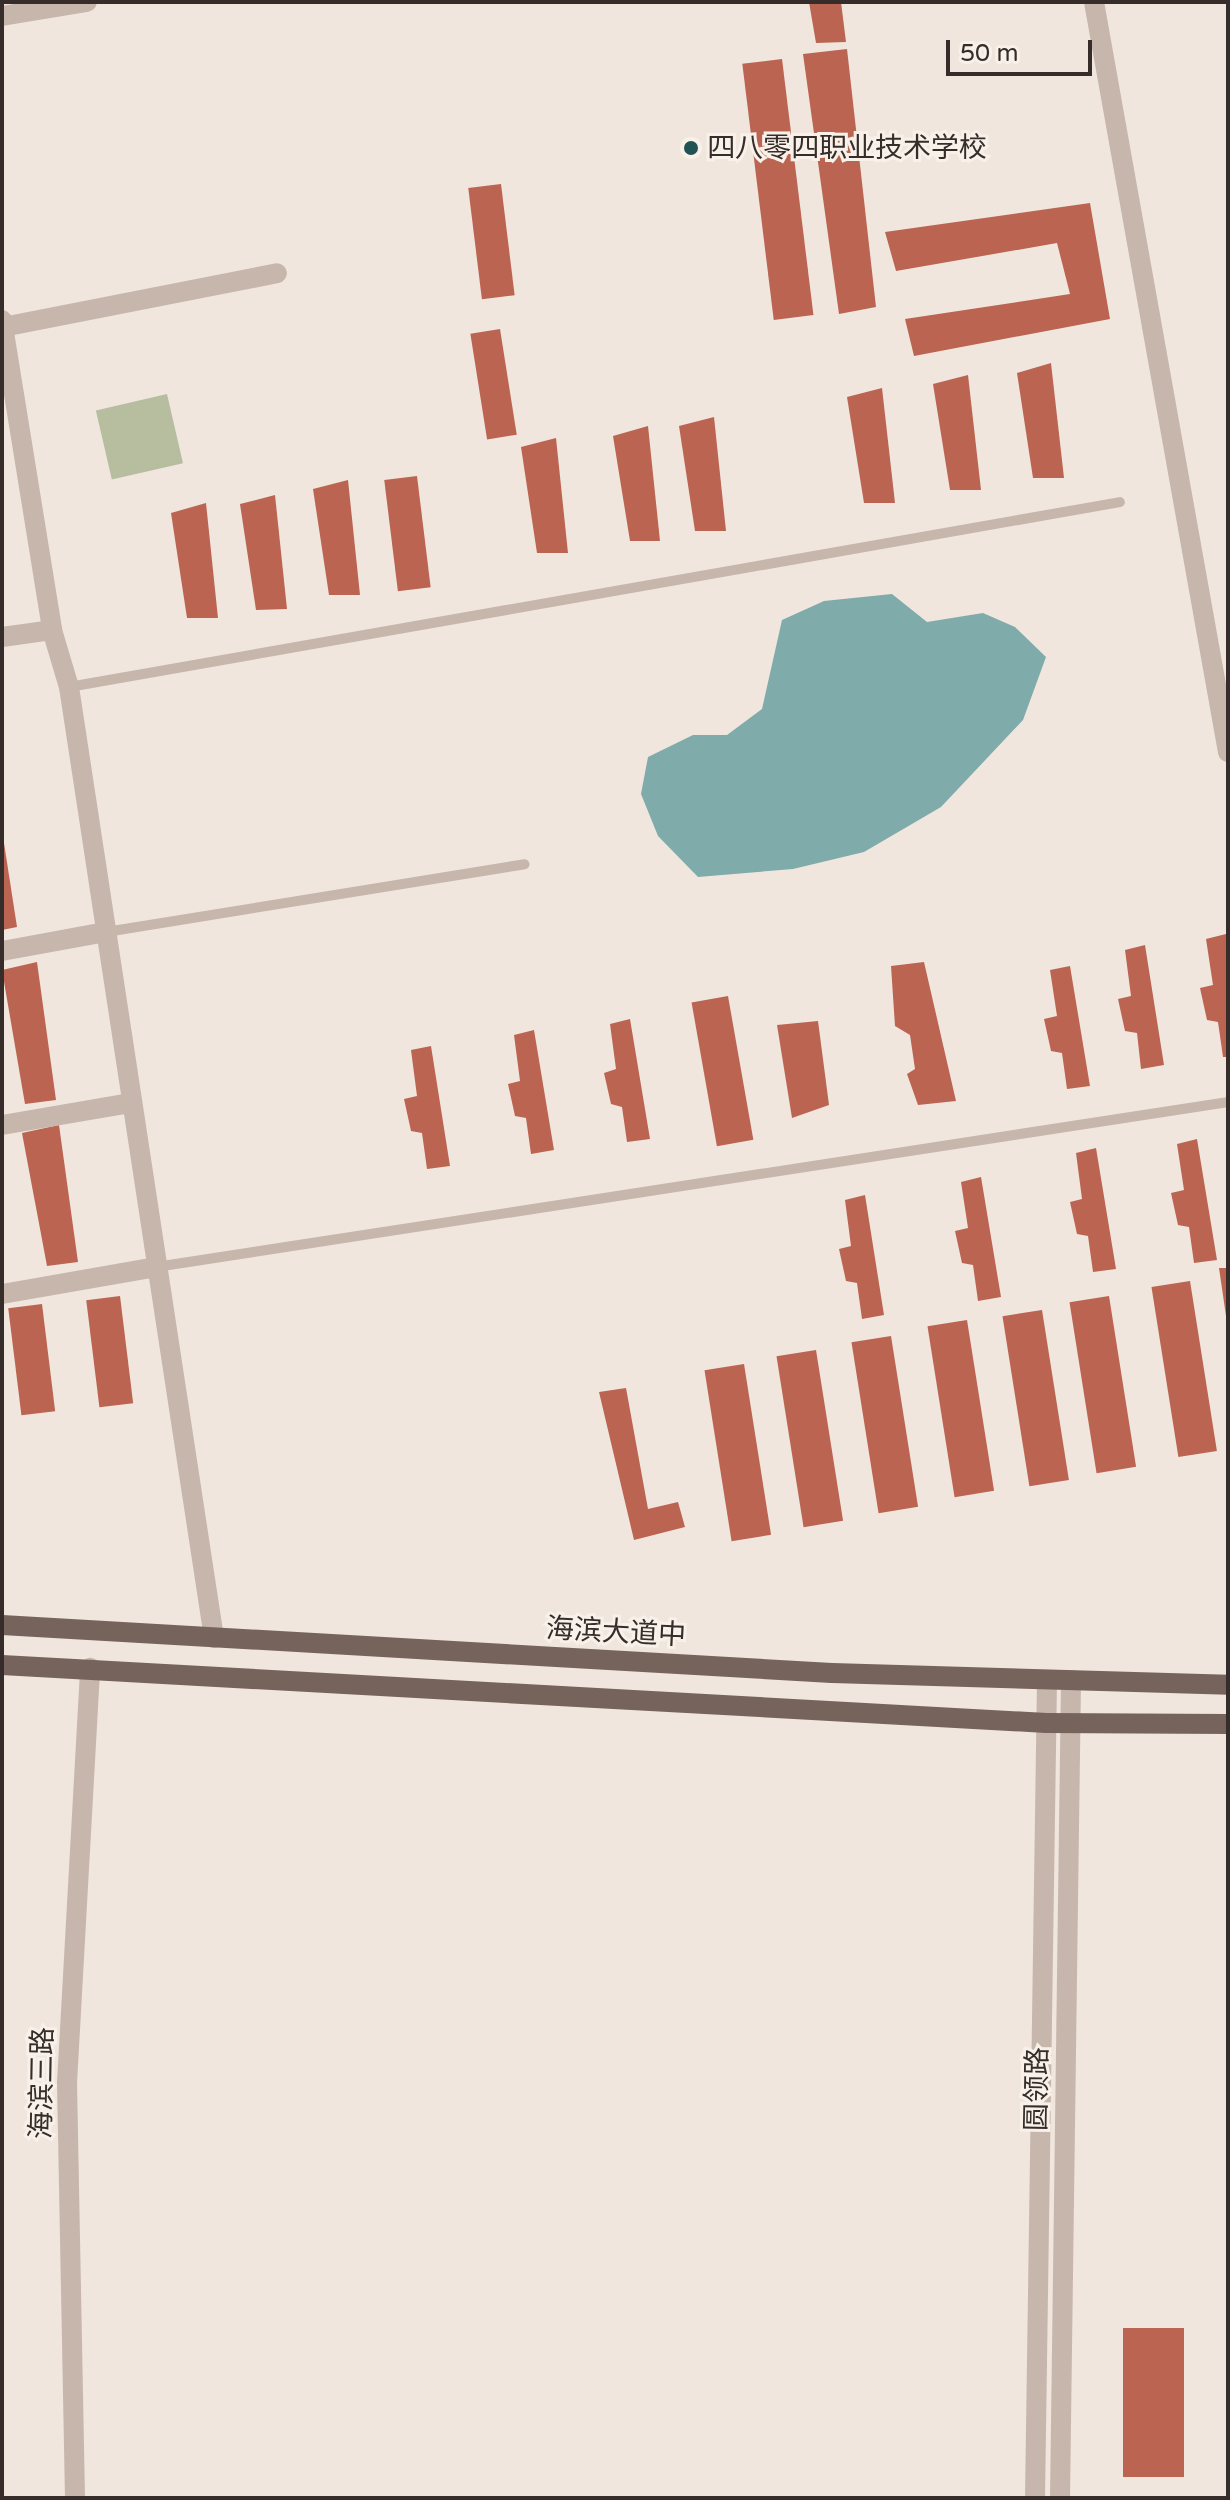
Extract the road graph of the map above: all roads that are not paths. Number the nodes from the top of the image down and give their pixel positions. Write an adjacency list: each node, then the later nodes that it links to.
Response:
1 (87, 2): 3 (street)
2 (1094, 2): 10 (street)
3 (2, 16)
4 (277, 273): 5 (street)
5 (3, 323): 7 (street)
6 (1120, 502): 9 (lane)
7 (52, 630): 8 (street); 9 (street)
8 (2, 637)
9 (69, 687): 12 (street)
10 (1228, 752)
11 (525, 864): 12 (lane)
12 (106, 932): 13 (street); 15 (street)
13 (2, 951)
14 (1228, 1102): 17 (lane)
15 (131, 1103): 16 (street); 17 (street)
16 (2, 1125)
17 (156, 1267): 18 (street); 20 (street)
18 (2, 1294)
19 (2, 1625): 20 (main road, 海滨大道中)
20 (214, 1638): 24 (main road, 海滨大道中)
21 (2, 1665): 22 (main road)
22 (90, 1668): 26 (main road); 29 (street, 海滨三路)
23 (1071, 1680): 24 (main road, 海滨大道中); 25 (main road, 海滨大道中); 27 (street, 圆领路)
24 (1047, 1682): 26 (street, 圆领路)
25 (1228, 1685)
26 (1046, 1723): 27 (main road); 30 (street, 圆领路)
27 (1071, 1724): 28 (main road); 31 (street, 圆领路)
28 (1228, 1724)
29 (75, 2498)
30 (1035, 2498)
31 (1060, 2498)

